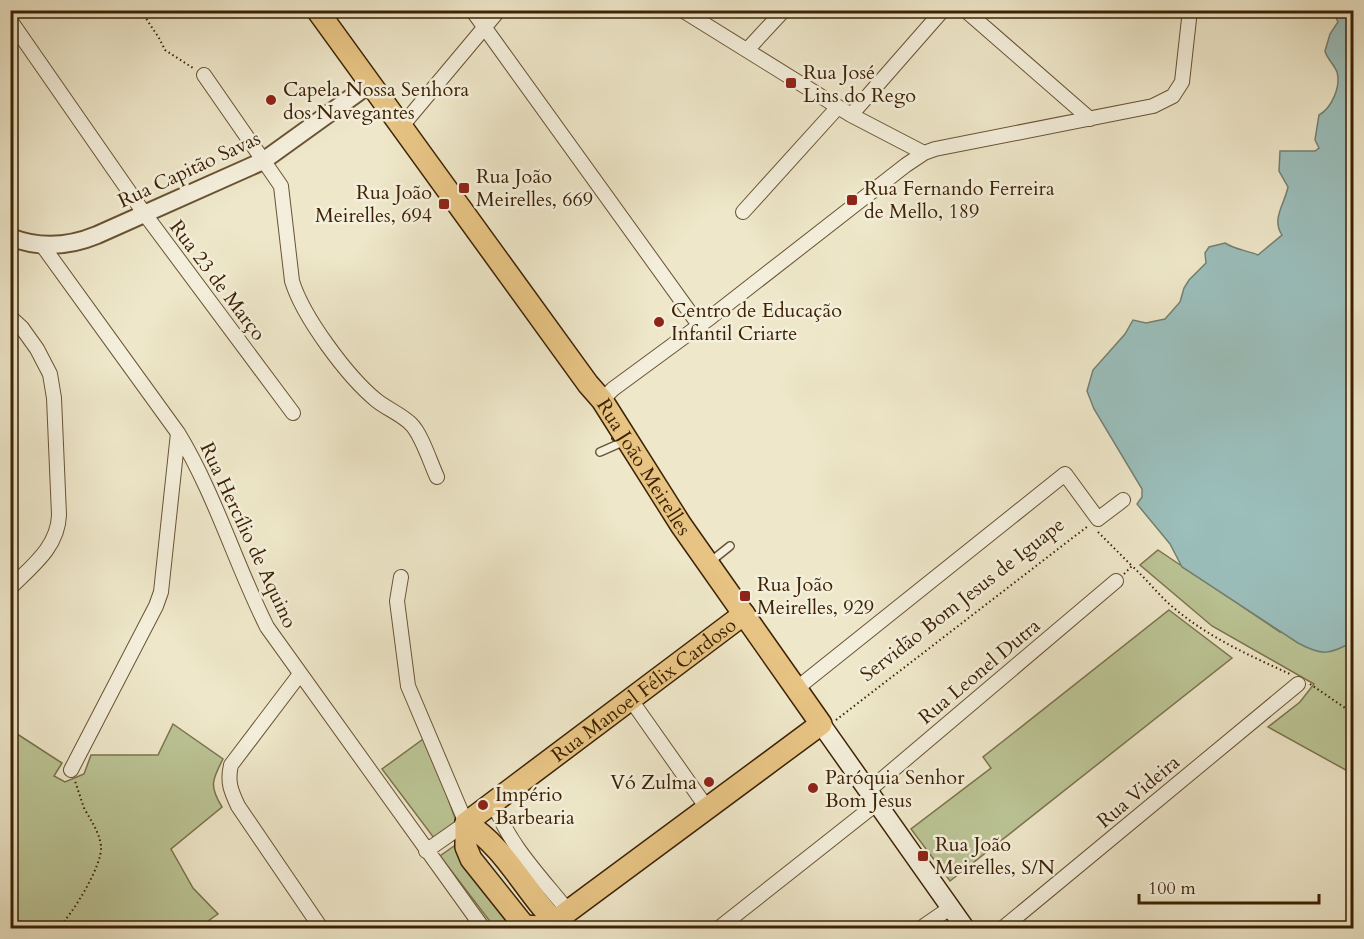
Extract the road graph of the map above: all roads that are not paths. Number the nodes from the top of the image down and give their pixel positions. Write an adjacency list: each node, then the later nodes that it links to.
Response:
1 (316, 10): 13 (main road, Rua João Meirelles)
2 (472, 10): 10 (street)
3 (499, 10): 10 (street)
4 (682, 10): 11 (street)
5 (784, 10): 11 (street)
6 (943, 10): 15 (street)
7 (965, 10): 16 (street)
8 (1190, 10): 16 (street)
9 (10, 20): 21 (street, Rua 23 de Março)
10 (485, 27): 17 (street); 25 (street)
11 (747, 50): 14 (street)
12 (204, 75): 19 (street)
13 (370, 84): 17 (main road, Rua João Meirelles); 19 (street, Rua Capitão Savas)
14 (838, 106): 15 (street); 20 (street)
15 (851, 115): 18 (street)
16 (1090, 119): 18 (street)
17 (401, 127): 26 (main road, Rua João Meirelles)
18 (924, 153): 25 (street)
19 (264, 160): 21 (street, Rua Capitão Savas); 31 (street)
20 (742, 212)
21 (144, 213): 23 (street, Rua Capitão Savas); 27 (street, Rua 23 de Março)
22 (10, 237): 23 (street, Rua Capitão Savas)
23 (42, 245): 28 (street, Rua Hercílio de Aquino)
24 (10, 317): 37 (street)
25 (699, 325): 26 (street)
26 (602, 400): 29 (main road, Rua João Meirelles)
27 (293, 413)
28 (178, 433): 39 (street, Rua Hercílio de Aquino); 44 (street)
29 (627, 440): 30 (lane); 34 (main road, Rua João Meirelles)
30 (600, 452)
31 (437, 477)
32 (1123, 500): 41 (street)
33 (730, 546): 34 (lane)
34 (708, 563): 38 (main road, Rua João Meirelles)
35 (401, 577): 48 (street)
36 (1116, 581): 45 (street, Rua Leonel Dutra)
37 (10, 588)
38 (744, 614): 41 (main road, Rua João Meirelles); 42 (main road, Rua Manoel Félix Cardoso)
39 (300, 674): 49 (street, Rua Hercílio de Aquino); 52 (street)
40 (1301, 682): 58 (street, Rua Videira)
41 (796, 689): 43 (main road, Rua João Meirelles)
42 (631, 700): 46 (main road, Rua Manoel Félix Cardoso); 47 (street)
43 (823, 727): 45 (main road, Rua João Meirelles); 47 (main road)
44 (71, 770)
45 (872, 797): 50 (main road, Rua João Meirelles); 55 (street, Rua Leonel Dutra)
46 (494, 803): 48 (main road, Rua Manoel Félix Cardoso); 51 (street)
47 (707, 808): 51 (main road)
48 (466, 823): 49 (street, Rua Manoel Félix Cardoso); 51 (main road); 53 (main road)
49 (426, 851): 54 (street, Rua Hercílio de Aquino)
50 (950, 908): 56 (street); 57 (main road, Rua João Meirelles)
51 (561, 920): 53 (main road)
52 (319, 927)
53 (525, 927)
54 (483, 928)
55 (719, 928)
56 (921, 928)
57 (965, 928)
58 (1002, 928)

